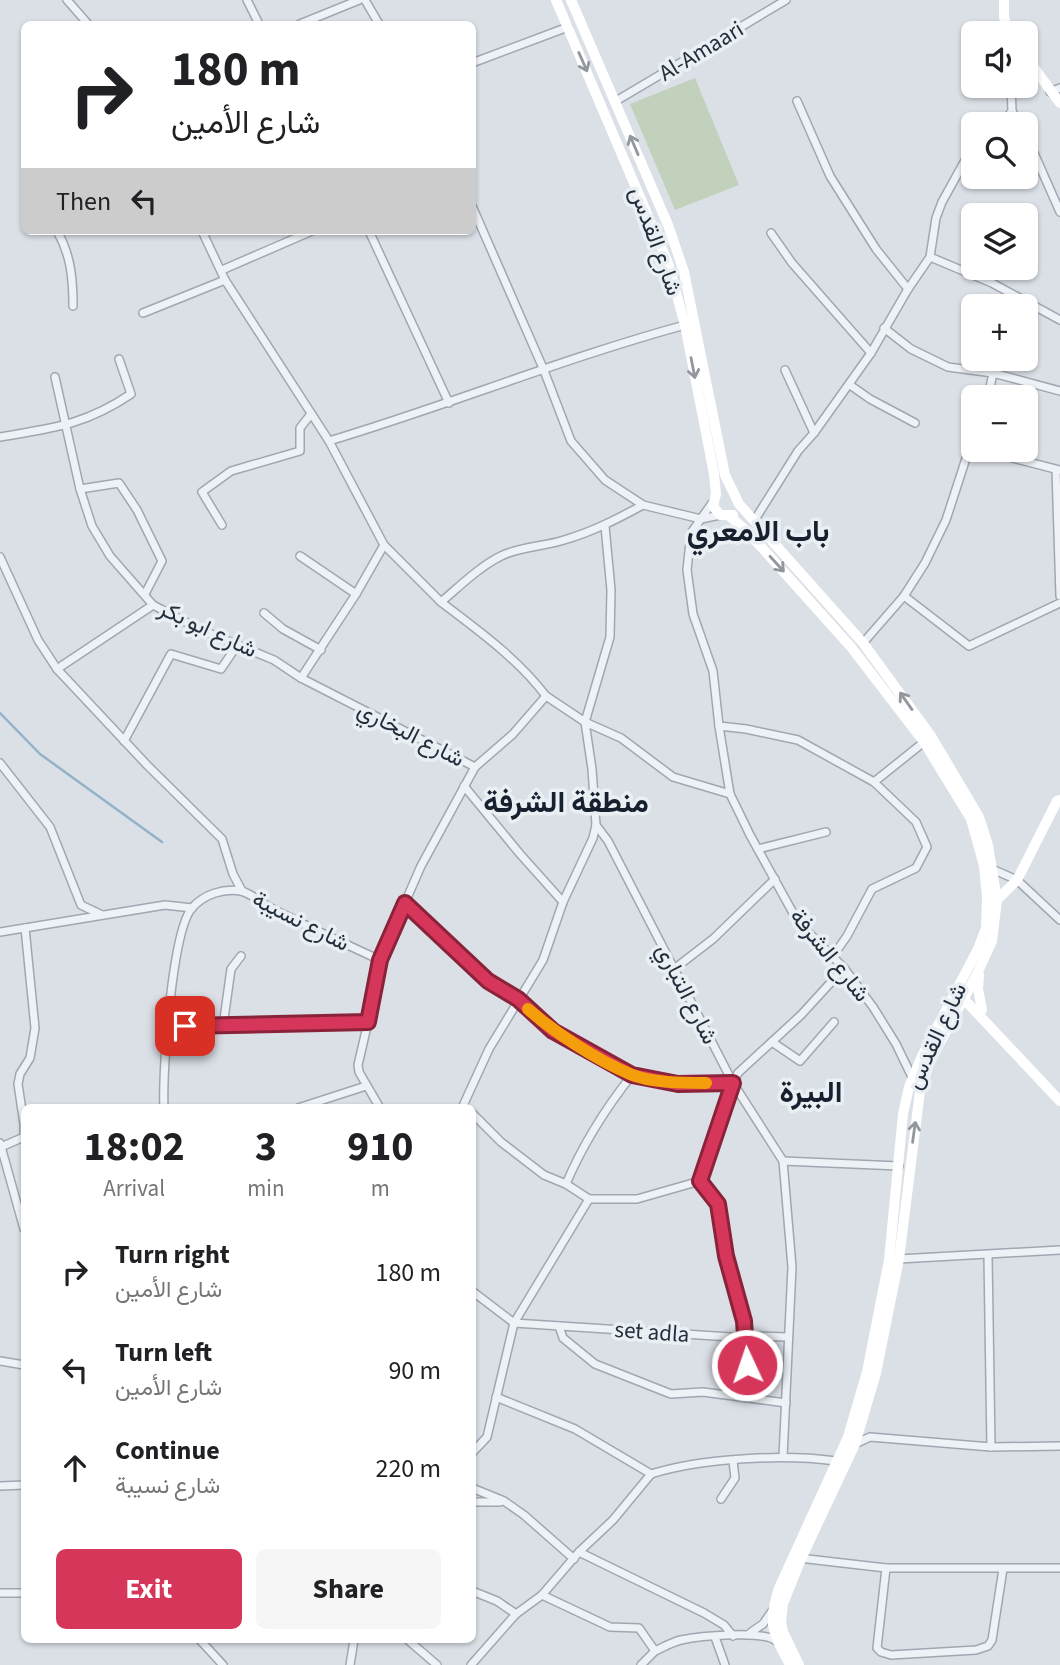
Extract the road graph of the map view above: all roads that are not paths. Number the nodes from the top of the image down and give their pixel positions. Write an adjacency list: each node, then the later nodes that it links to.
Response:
1 (67, 0): 9 (street)
2 (247, 0): 10 (street)
3 (359, 0): 11 (street)
4 (365, 0): 12 (street)
5 (556, 0): 14 (main road, شارع القدس)
6 (571, 0): 20 (main road, شارع القدس)
7 (786, 0): 20 (street, Al-Amaari)
8 (1000, 0): 13 (main road)
9 (85, 21)
10 (258, 21)
11 (307, 21)
12 (377, 21)
13 (1005, 21)
14 (568, 27): 15 (street); 39 (main road, شارع القدس, one-way to 39)
15 (476, 62)
16 (1038, 71): 17 (main road)
17 (1055, 90): 21 (main road)
18 (1011, 98): 22 (street)
19 (797, 101): 35 (street)
20 (616, 102): 61 (main road, شارع القدس, one-way to 20)
21 (1060, 103)
22 (1012, 111)
23 (1038, 162): 25 (street)
24 (961, 168): 32 (street)
25 (1060, 212)
26 (476, 215): 43 (street)
27 (771, 233): 41 (street)
28 (59, 235): 36 (street)
29 (204, 235): 33 (street)
30 (303, 235): 33 (street)
31 (371, 235): 50 (street)
32 (930, 257): 35 (street); 38 (street)
33 (222, 270): 34 (street)
34 (225, 280): 37 (street); 51 (street)
35 (908, 289): 40 (street)
36 (73, 306)
37 (143, 313)
38 (1060, 320)
39 (685, 325): 43 (street); 62 (main road, شارع القدس, one-way to 62)
40 (884, 328): 41 (street); 45 (street)
41 (871, 353): 47 (street)
42 (119, 359): 53 (street)
43 (543, 368): 50 (street); 64 (street)
44 (785, 370): 54 (street)
45 (993, 373): 48 (street); 49 (street)
46 (55, 377): 53 (street, شارع ابو بكر)
47 (850, 385): 52 (street); 54 (street)
48 (990, 385)
49 (1060, 391)
50 (449, 402): 56 (street)
51 (311, 414): 56 (street); 68 (street)
52 (915, 423)
53 (67, 426): 55 (street); 60 (street, شارع ابو بكر)
54 (814, 433): 67 (street)
55 (0, 437)
56 (329, 441): 70 (street)
57 (965, 462): 75 (street)
58 (1028, 462): 59 (street)
59 (1058, 470): 76 (street)
60 (80, 489): 73 (street, شارع ابو بكر); 73 (street)
61 (733, 492): 62 (main road); 63 (main road)
62 (714, 498): 65 (main road); 66 (street)
63 (739, 504): 65 (main road); 67 (main road, شارع القدس)
64 (643, 505): 66 (street); 69 (street)
65 (724, 516): 66 (street); 89 (main road, شارع القدس, one-way to 89)
66 (701, 519): 88 (street)
67 (754, 521): 81 (main road, شارع القدس)
68 (222, 524)
69 (605, 526): 77 (street); 87 (street)
70 (384, 545): 74 (street); 77 (street)
71 (300, 556): 74 (street)
72 (0, 557): 84 (street)
73 (145, 594): 79 (street, شارع ابو بكر)
74 (356, 594): 83 (street)
75 (904, 596): 78 (street); 81 (street)
76 (1060, 596)
77 (441, 602): 86 (street)
78 (1060, 603)
79 (153, 605): 82 (street, شارع ابو بكر); 84 (street)
80 (264, 613): 83 (street)
81 (863, 643): 89 (main road, شارع القدس, one-way to 81)
82 (238, 645): 85 (street, شارع ابو بكر); 90 (street)
83 (321, 650): 85 (street)
84 (57, 669): 90 (street)
85 (301, 678): 92 (street, شارع البخاري)
86 (546, 696): 87 (street); 92 (street, شارع البخاري)
87 (585, 722): 95 (street); 97 (street)
88 (719, 726): 93 (street); 95 (street)
89 (927, 739): 93 (street); 100 (main road, شارع القدس); 118 (main road, شارع القدس)
90 (124, 741): 103 (street)
91 (0, 763): 108 (street)
92 (475, 767): 94 (street)
93 (874, 782): 113 (street)
94 (464, 786): 105 (street); 106 (street)
95 (730, 794): 99 (street, شارع الشرفة)
96 (1060, 800): 102 (main road)
97 (596, 825): 105 (street); 117 (street, شارع التباري)
98 (826, 832): 99 (street)
99 (758, 849): 101 (street, شارع الشرفة)
100 (992, 869): 102 (street); 104 (main road, شارع القدس)
101 (775, 879): 113 (street, شارع الشرفة); 117 (street)
102 (1017, 880): 104 (main road); 109 (street)
103 (242, 891): 107 (street, شارع نسيبة); 114 (street, شارع نسيبة)
104 (997, 900): 115 (main road, شارع القدس)
105 (563, 902): 119 (street)
106 (405, 903): 114 (street); 119 (street)
107 (192, 908): 108 (street); 125 (street)
108 (103, 915): 110 (street)
109 (1060, 920)
110 (25, 928): 111 (street); 135 (street)
111 (0, 932)
112 (241, 956): 124 (street)
113 (833, 956): 116 (street, شارع الشرفة)
114 (380, 960): 122 (street)
115 (980, 966): 118 (main road, شارع القدس); 120 (main road)
116 (844, 968): 126 (street); 127 (street, شارع الشرفة)
117 (674, 969): 131 (street, شارع التباري)
118 (960, 995): 120 (main road); 121 (main road, شارع القدس); 128 (main road, شارع القدس)
119 (518, 999): 129 (street); 139 (street)
120 (980, 1012): 121 (main road); 133 (main road, شارع القدس); 134 (main road)
121 (953, 1016): 151 (main road, شارع القدس, one-way to 121)
122 (368, 1022): 124 (street); 132 (street)
123 (834, 1022): 126 (street)
124 (223, 1026): 125 (street)
125 (166, 1027): 136 (street)
126 (772, 1042): 131 (street)
127 (896, 1044): 128 (street); 130 (street, شارع الشرفة)
128 (922, 1058): 130 (main road, شارع القدس)
129 (632, 1075): 131 (street); 146 (street)
130 (912, 1077): 144 (main road, شارع القدس)
131 (733, 1083): 143 (street, شارع التباري); 145 (street)
132 (366, 1086): 137 (street); 138 (street)
133 (1060, 1093)
134 (1060, 1101)
135 (21, 1104)
136 (164, 1104)
137 (310, 1104)
138 (377, 1104)
139 (466, 1104)
140 (476, 1117): 146 (street)
141 (21, 1138): 142 (street)
142 (1, 1145): 148 (street)
143 (783, 1161): 144 (street); 155 (street)
144 (899, 1166): 151 (main road, شارع القدس)
145 (700, 1181): 147 (street); 156 (street)
146 (566, 1184): 147 (street)
147 (589, 1199): 153 (street)
148 (21, 1218)
149 (1060, 1250): 150 (street)
150 (988, 1256): 151 (street); 166 (street)
151 (894, 1260): 162 (main road, شارع القدس); 170 (main road, شارع القدس)
152 (476, 1294): 153 (street)
153 (514, 1323): 154 (street, set adla); 159 (street)
154 (559, 1326): 156 (street, set adla); 160 (street)
155 (788, 1337): 156 (street, set adla); 161 (street)
156 (746, 1338): 160 (street)
157 (0, 1361): 158 (street)
158 (21, 1364)
159 (496, 1398): 167 (street); 171 (street)
160 (747, 1398): 161 (street)
161 (786, 1403): 168 (street)
162 (861, 1426): 163 (street); 164 (main road, شارع القدس)
163 (870, 1437): 164 (street); 166 (street)
164 (855, 1444): 170 (main road, شارع القدس)
165 (1060, 1446): 166 (street)
166 (991, 1447)
167 (476, 1449)
168 (783, 1457): 169 (street); 170 (street)
169 (733, 1461): 171 (street); 175 (street)
170 (841, 1462): 179 (main road, شارع القدس)
171 (651, 1474): 178 (street)
172 (21, 1485): 173 (street)
173 (0, 1486)
174 (476, 1490): 177 (street)
175 (721, 1499)
176 (476, 1502): 177 (street)
177 (503, 1502): 178 (street)
178 (576, 1555): 186 (street); 190 (street)
179 (798, 1557): 180 (street); 187 (main road, شارع القدس); 204 (main road, شارع القدس)
180 (886, 1568): 182 (street); 182 (street)
181 (1060, 1568): 182 (street)
182 (1003, 1569)
183 (0, 1593): 184 (street)
184 (21, 1593)
185 (476, 1593): 188 (street)
186 (542, 1595): 188 (street); 196 (street)
187 (772, 1611): 189 (street); 192 (main road)
188 (516, 1614): 200 (street)
189 (750, 1634): 190 (street); 192 (street)
190 (733, 1636): 191 (street)
191 (715, 1637): 196 (street); 202 (street)
192 (778, 1642): 203 (main road)
193 (203, 1643): 197 (street)
194 (354, 1643): 198 (street)
195 (411, 1643): 199 (street)
196 (655, 1651): 201 (street)
197 (223, 1665)
198 (350, 1665)
199 (437, 1665)
200 (471, 1665)
201 (641, 1665)
202 (724, 1665)
203 (790, 1665)
204 (799, 1665)

